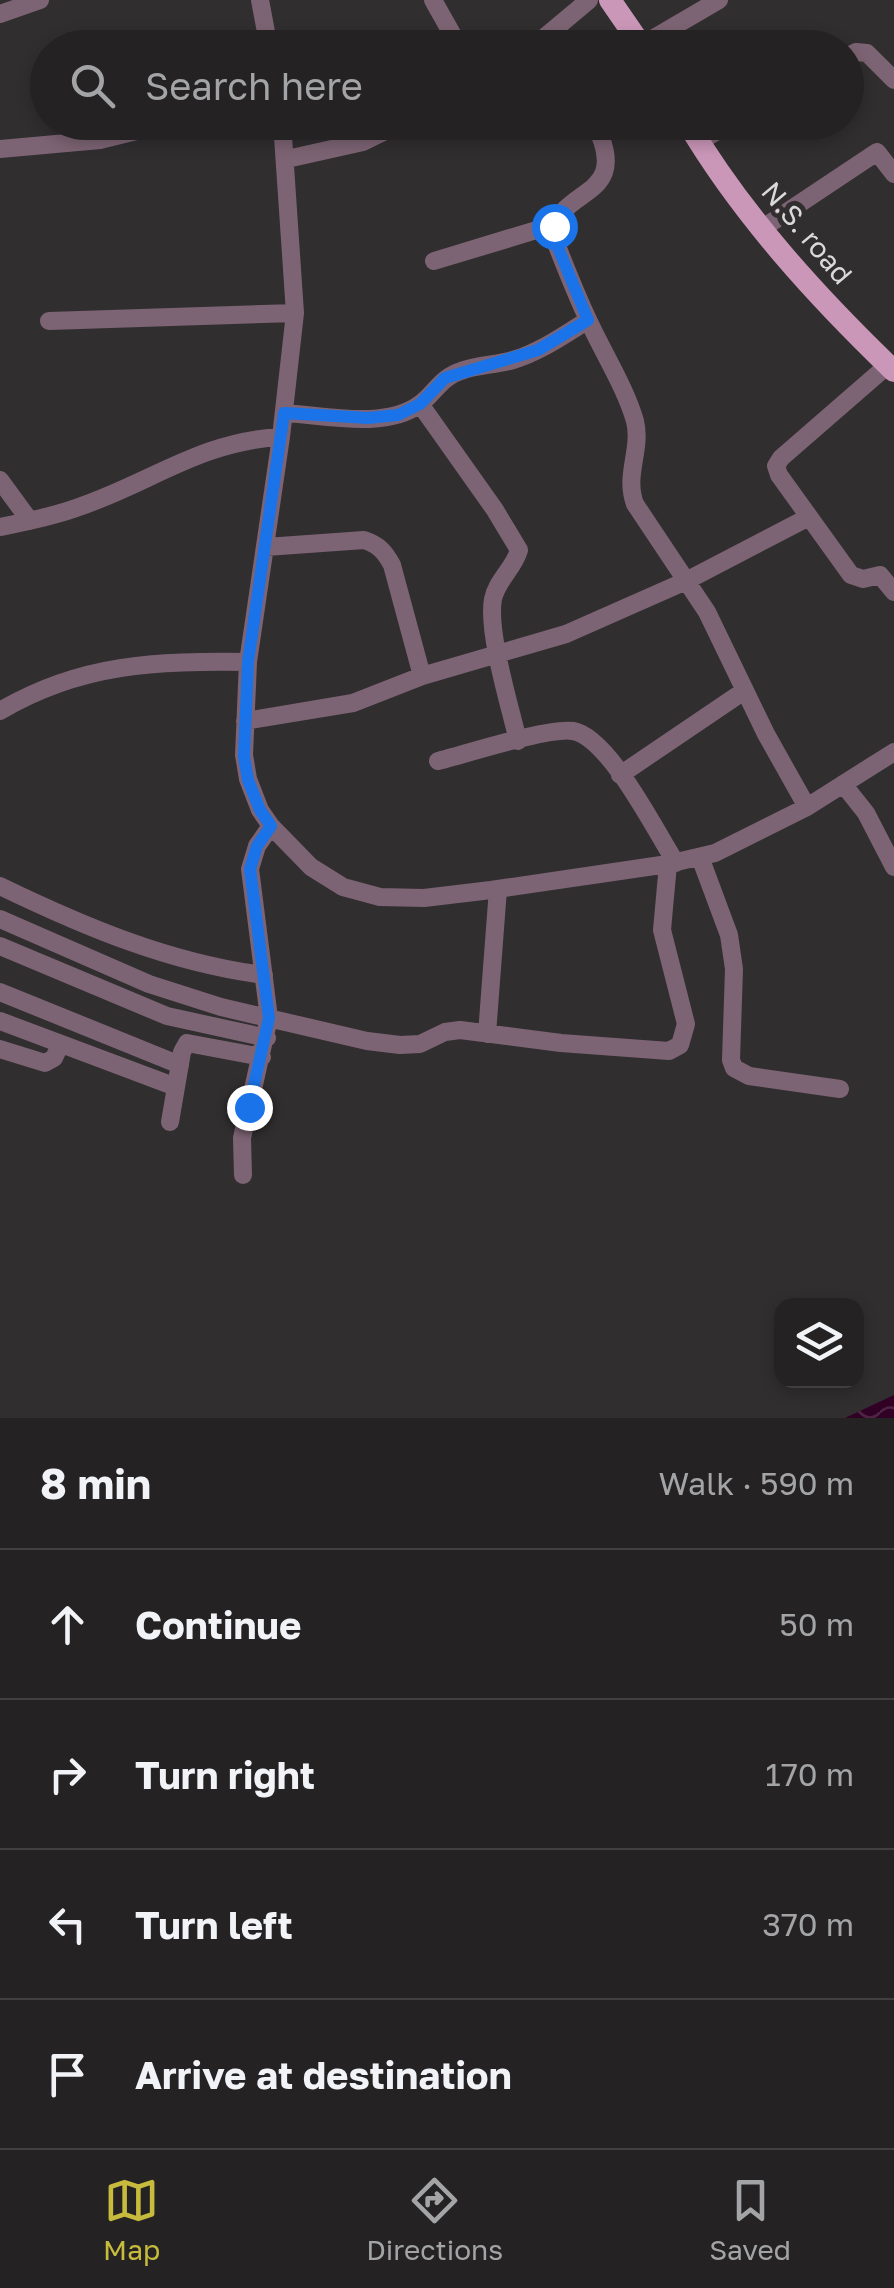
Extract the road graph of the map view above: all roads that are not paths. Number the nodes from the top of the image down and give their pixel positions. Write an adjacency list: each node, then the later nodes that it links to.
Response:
1 (40, 0): 7 (street)
2 (260, 0): 8 (street)
3 (434, 0): 9 (street)
4 (589, 0): 10 (street)
5 (610, 0): 11 (main road)
6 (719, 0): 12 (street)
7 (0, 14)
8 (266, 30)
9 (450, 30)
10 (556, 30)
11 (631, 30)
12 (669, 30)
13 (864, 53): 14 (street)
14 (890, 69)
15 (100, 140): 21 (street)
16 (284, 140): 23 (street)
17 (367, 140): 23 (street)
18 (601, 140): 25 (street)
19 (699, 140): 26 (main road, N.S. road)
20 (894, 142): 22 (street)
21 (0, 150)
22 (876, 152): 24 (street); 26 (street)
23 (287, 159): 28 (street)
24 (894, 174)
25 (554, 226): 27 (street); 30 (street)
26 (763, 228): 31 (main road, N.S. road)
27 (434, 261)
28 (294, 313): 29 (street); 33 (street)
29 (49, 320)
30 (588, 320): 32 (street); 40 (street)
31 (891, 368): 36 (street)
32 (420, 404): 33 (street); 42 (street)
33 (284, 413): 34 (street)
34 (281, 437): 37 (street); 39 (street)
35 (0, 480): 37 (street)
36 (809, 517): 40 (street); 41 (street)
37 (30, 521): 38 (street)
38 (0, 527)
39 (266, 547): 43 (street); 44 (street)
40 (686, 581): 42 (street); 45 (street)
41 (894, 592)
42 (498, 654): 44 (street); 48 (street)
43 (248, 662): 46 (street); 47 (street)
44 (422, 676): 47 (street)
45 (744, 691): 51 (street); 53 (street)
46 (0, 711)
47 (245, 721): 54 (street)
48 (518, 742): 50 (street); 51 (street)
49 (894, 752): 52 (street)
50 (438, 761)
51 (620, 775): 56 (street)
52 (843, 784): 53 (street); 57 (street)
53 (807, 808): 55 (street)
54 (271, 826): 59 (street); 62 (street)
55 (700, 857): 56 (street); 73 (street)
56 (672, 863): 59 (street); 66 (street)
57 (894, 867)
58 (0, 886): 62 (street)
59 (498, 889): 66 (street)
60 (0, 920): 64 (street)
61 (0, 946): 67 (street)
62 (264, 975): 64 (street)
63 (0, 992): 71 (street)
64 (269, 1018): 66 (street); 67 (street)
65 (0, 1021): 68 (street)
66 (487, 1034)
67 (267, 1038): 70 (street)
68 (60, 1045): 69 (street); 72 (street)
69 (0, 1049)
70 (262, 1058): 71 (street); 75 (street)
71 (180, 1065): 72 (street)
72 (176, 1087): 74 (street)
73 (840, 1088)
74 (170, 1122)
75 (242, 1175)

